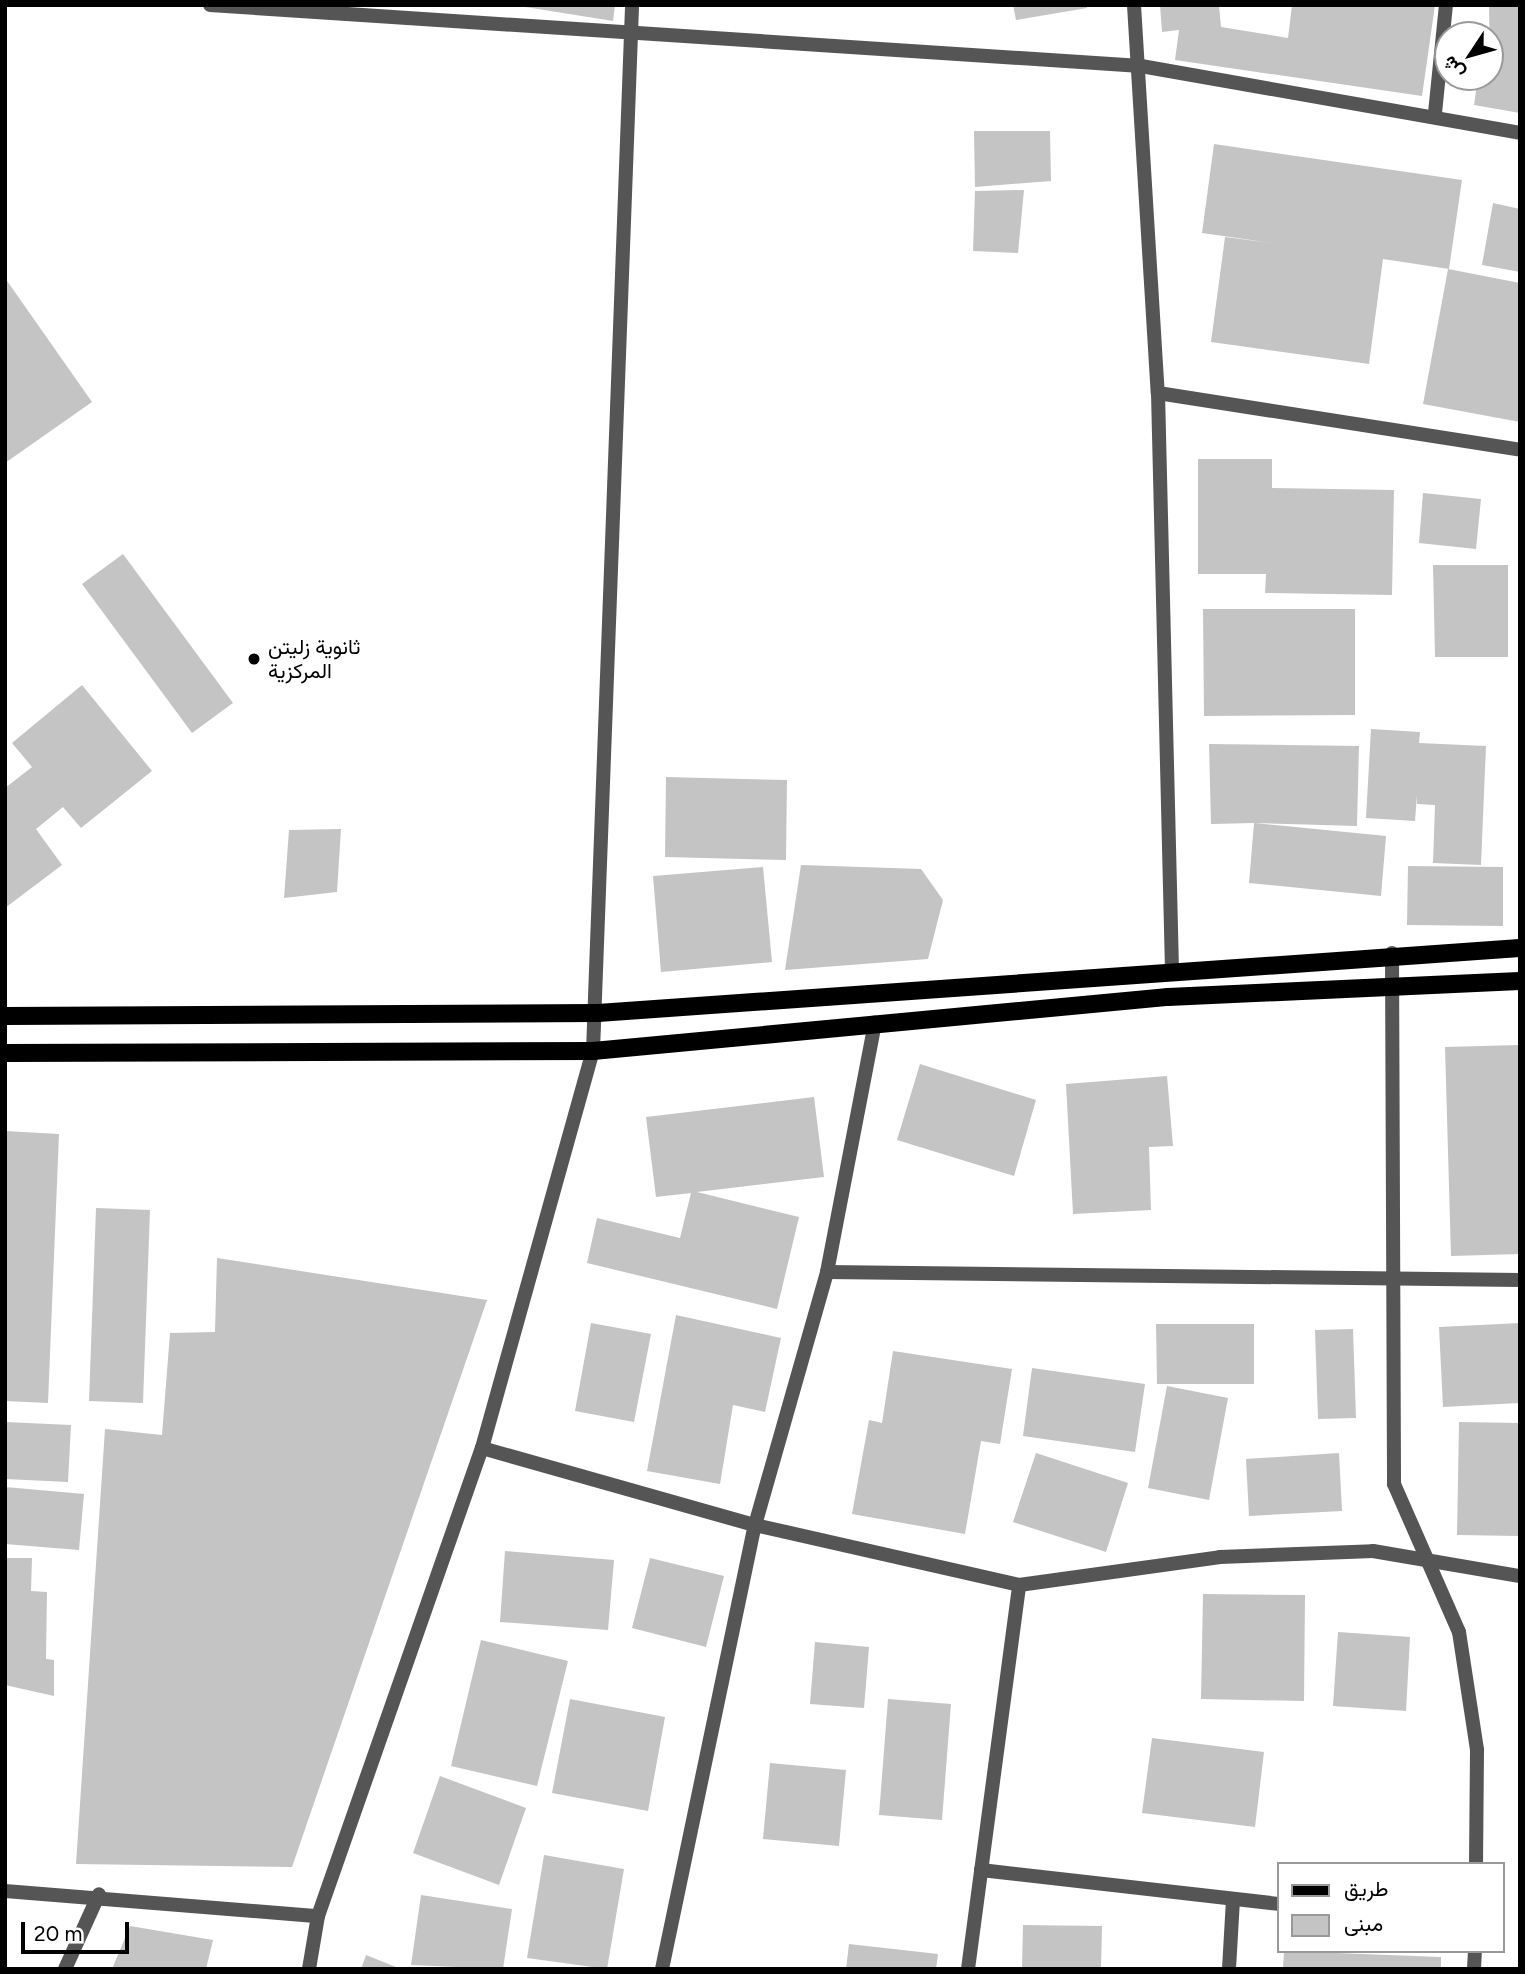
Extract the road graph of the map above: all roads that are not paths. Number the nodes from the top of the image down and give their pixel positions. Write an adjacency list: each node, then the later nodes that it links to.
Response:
1 (210, 5): 5 (street)
2 (632, 5): 6 (street)
3 (1135, 5): 7 (street)
4 (1446, 5): 8 (street)
5 (256, 7): 6 (street)
6 (630, 30): 7 (street); 17 (street)
7 (1142, 66): 8 (street); 10 (street)
8 (1435, 113): 9 (street)
9 (1520, 133)
10 (1158, 393): 11 (street); 14 (street)
11 (1520, 450)
12 (1520, 948): 13 (main road)
13 (1392, 953): 14 (main road); 16 (street)
14 (1172, 970): 17 (main road)
15 (1520, 981): 16 (main road)
16 (1392, 990): 19 (main road); 23 (street)
17 (598, 1013): 18 (main road); 20 (street)
18 (5, 1016)
19 (875, 1023): 20 (main road); 22 (street)
20 (593, 1051): 21 (main road); 25 (street)
21 (5, 1053)
22 (827, 1272): 23 (street); 26 (street)
23 (1393, 1275): 24 (street); 27 (street)
24 (1520, 1280)
25 (482, 1448): 26 (street); 36 (street)
26 (755, 1525): 29 (street); 39 (street)
27 (1434, 1565): 28 (street); 29 (street); 30 (street)
28 (1520, 1576)
29 (1019, 1585): 31 (street)
30 (1476, 1862)
31 (981, 1870): 34 (street); 40 (street)
32 (5, 1891): 33 (street)
33 (99, 1894): 36 (street); 37 (street)
34 (1233, 1899): 35 (street); 41 (street)
35 (1276, 1904)
36 (318, 1916): 38 (street)
37 (65, 1969)
38 (309, 1969)
39 (662, 1969)
40 (968, 1969)
41 (1229, 1969)

